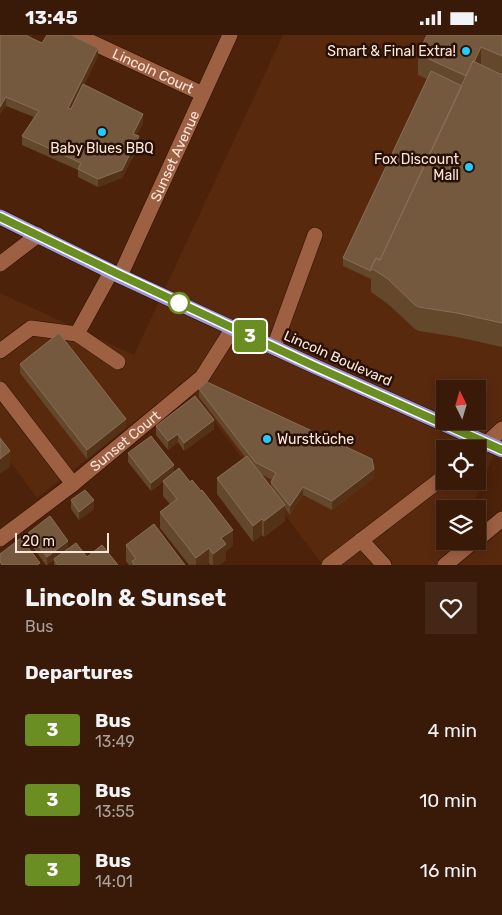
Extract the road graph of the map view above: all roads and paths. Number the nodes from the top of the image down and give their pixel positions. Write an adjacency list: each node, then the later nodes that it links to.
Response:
1 (76, 35): 3 (street, Lincoln Court)
2 (230, 35): 3 (street, Sunset Avenue)
3 (203, 94): 8 (street, Sunset Avenue)
4 (0, 217): 5 (highway, Lincoln Boulevard)
5 (38, 235): 7 (street); 8 (highway, Lincoln Boulevard)
6 (315, 235): 11 (street)
7 (0, 264)
8 (116, 274): 9 (highway, Lincoln Boulevard); 10 (street, Sunset Avenue)
9 (234, 328): 11 (highway, Lincoln Boulevard); 21 (street, Sunset Court)
10 (77, 334): 12 (street); 13 (street)
11 (274, 347): 16 (highway, Lincoln Boulevard)
12 (0, 351)
13 (118, 361)
14 (0, 389): 21 (street)
15 (502, 429): 17 (street)
16 (468, 440)
17 (486, 444)
18 (486, 447): 19 (highway, Lincoln Boulevard)
19 (502, 450)
20 (436, 483): 25 (street)
21 (73, 484): 24 (street, Sunset Court)
22 (502, 519): 23 (street)
23 (486, 532)
24 (0, 539)
25 (361, 540): 27 (street); 28 (street)
26 (463, 550): 29 (street)
27 (328, 565)
28 (384, 565)
29 (445, 565)

